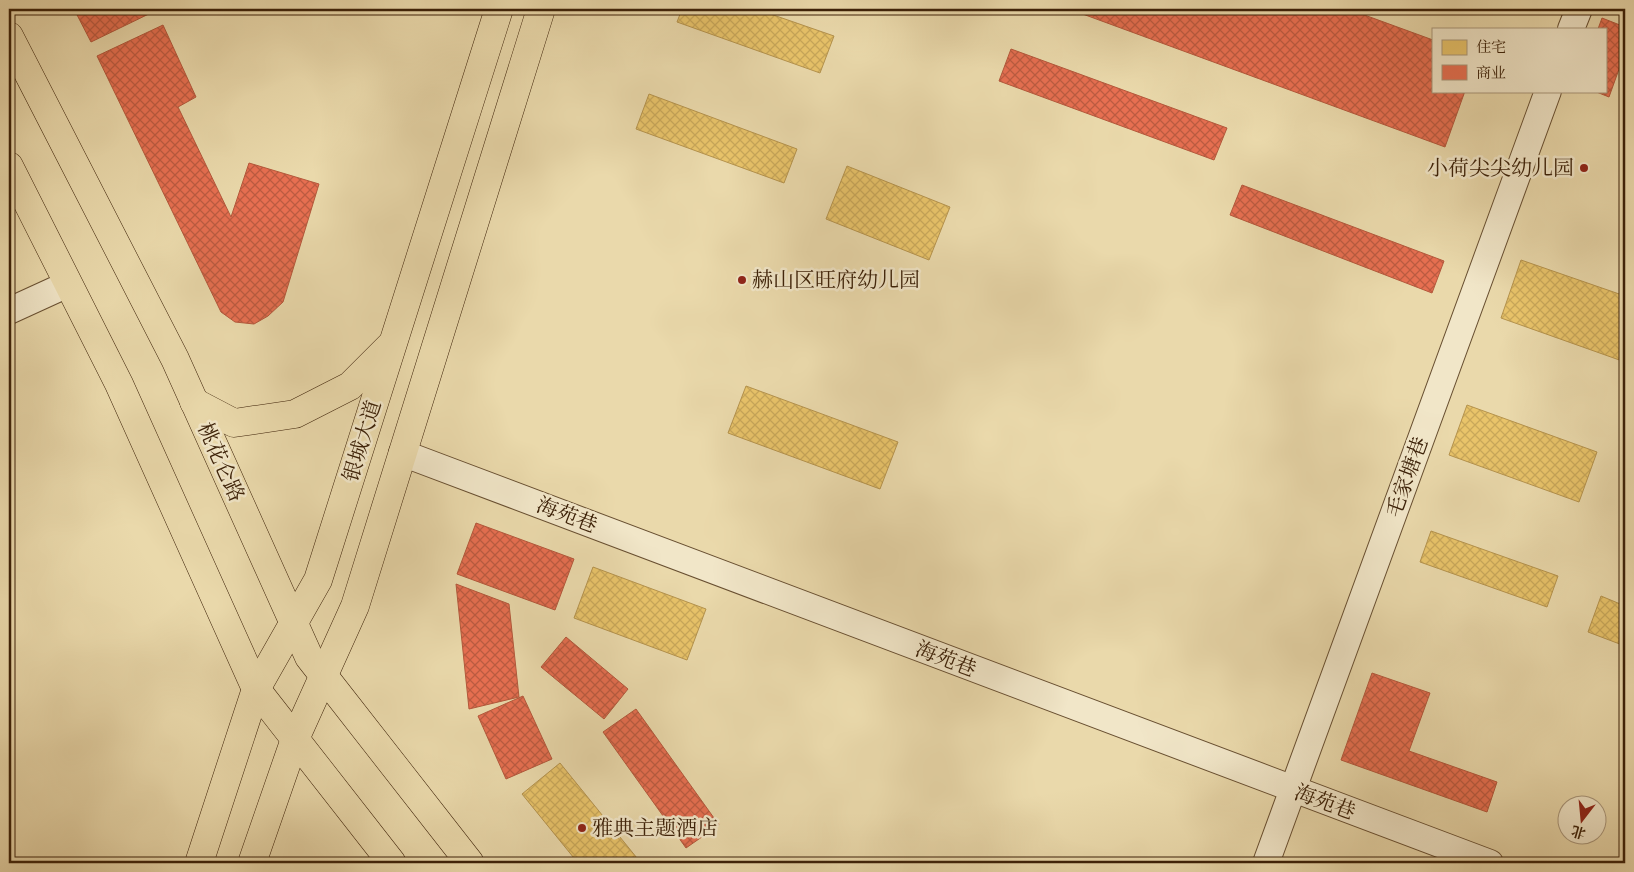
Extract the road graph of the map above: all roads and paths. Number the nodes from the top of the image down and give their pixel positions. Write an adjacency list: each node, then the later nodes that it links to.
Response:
1 (499, 9): 10 (main road, 银城大道)
2 (541, 9): 12 (main road, 银城大道)
3 (1579, 9): 4 (street)
4 (1571, 28)
5 (9, 36): 11 (main road, 桃花仑路)
6 (1548, 92): 17 (street, 毛家塘巷)
7 (9, 166): 8 (main road)
8 (68, 284): 9 (street); 15 (main road)
9 (9, 311)
10 (393, 343): 11 (main road); 13 (main road, 银城大道)
11 (194, 402): 13 (main road, 桃花仑路)
12 (402, 453): 14 (main road, 银城大道); 17 (street, 海苑巷)
13 (294, 623): 14 (main road, 桃花仑路); 15 (main road, 银城大道)
14 (324, 676): 16 (main road, 银城大道); 21 (main road, 桃花仑路)
15 (256, 689): 16 (main road); 18 (main road, 银城大道)
16 (295, 739): 19 (main road, 银城大道); 20 (main road)
17 (1292, 790): 22 (street, 毛家塘巷); 23 (street, 海苑巷)
18 (200, 863)
19 (252, 863)
20 (392, 863)
21 (470, 863)
22 (1266, 863)
23 (1490, 863)

